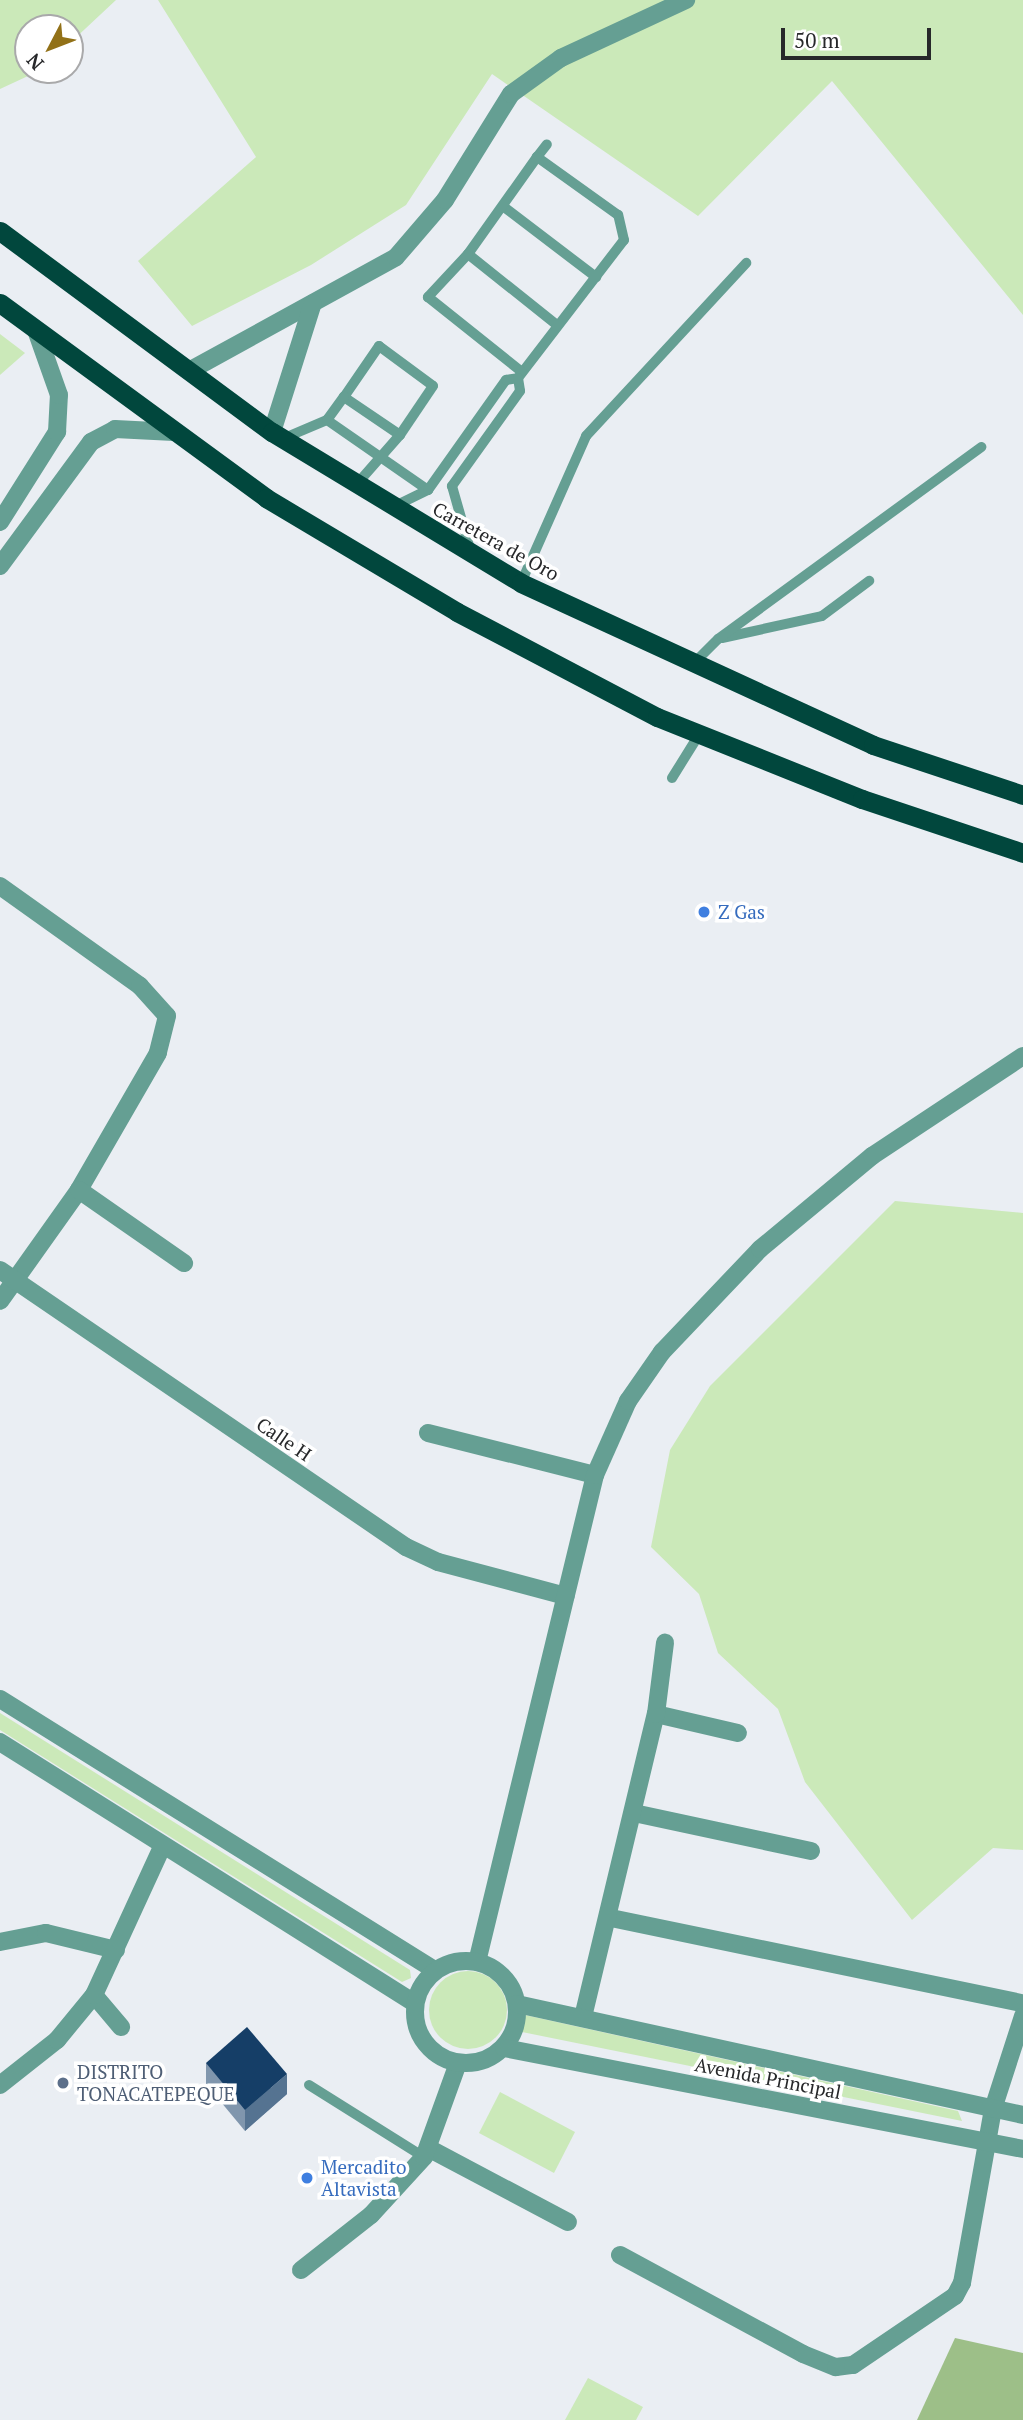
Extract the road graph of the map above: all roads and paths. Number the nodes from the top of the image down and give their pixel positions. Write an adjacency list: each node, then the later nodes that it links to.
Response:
1 (686, 0): 10 (street)
2 (547, 144): 3 (lane)
3 (537, 157): 4 (lane); 8 (lane)
4 (504, 207): 6 (lane); 8 (lane)
5 (0, 231): 13 (highway, Carretera de Oro)
6 (468, 254): 11 (lane); 14 (lane)
7 (746, 263): 29 (lane)
8 (596, 277): 11 (lane)
9 (0, 303): 12 (highway)
10 (313, 303): 13 (street); 18 (street)
11 (557, 325): 14 (lane)
12 (36, 330): 17 (highway); 25 (street)
13 (189, 371): 18 (highway, Carretera de Oro)
14 (520, 375): 23 (lane); 26 (lane)
15 (344, 397): 16 (lane); 19 (lane); 19 (lane)
16 (327, 421): 18 (lane); 21 (lane)
17 (174, 432): 27 (street); 32 (highway)
18 (277, 435): 22 (highway, Carretera de Oro)
19 (400, 435): 21 (lane)
20 (981, 447): 30 (lane)
21 (381, 458): 22 (lane); 23 (lane)
22 (355, 486): 24 (highway, Carretera de Oro)
23 (428, 490): 24 (lane)
24 (391, 508): 26 (highway, Carretera de Oro)
25 (0, 522)
26 (472, 555): 29 (highway, Carretera de Oro)
27 (0, 565)
28 (870, 581): 30 (lane)
29 (521, 583): 31 (highway, Carretera de Oro)
30 (718, 639): 31 (lane)
31 (692, 666): 34 (highway, Carretera de Oro)
32 (700, 732): 33 (lane); 35 (highway)
33 (672, 778)
34 (1023, 795)
35 (1023, 853)
36 (0, 886): 38 (street)
37 (1023, 1056): 43 (street)
38 (79, 1190): 39 (street); 40 (street)
39 (184, 1263)
40 (7, 1276): 41 (street); 44 (street, Calle H)
41 (0, 1301)
42 (428, 1433): 43 (street)
43 (595, 1475): 44 (street)
44 (566, 1596): 56 (street)
45 (665, 1643): 47 (street)
46 (0, 1699): 57 (street)
47 (656, 1714): 48 (street); 50 (street)
48 (738, 1733)
49 (0, 1742): 51 (street)
50 (634, 1813): 52 (street); 53 (street)
51 (163, 1844): 55 (street); 59 (street)
52 (811, 1851)
53 (611, 1918): 60 (street); 63 (street)
54 (0, 1942): 55 (street)
55 (116, 1950): 58 (street)
56 (477, 1962): 57 (street); 61 (street)
57 (433, 1969): 59 (street)
58 (94, 1995): 64 (street); 67 (street)
59 (415, 2003): 66 (street)
60 (1023, 2003)
61 (517, 2004): 63 (street, Avenida Principal); 65 (street)
62 (1023, 2016): 69 (street)
63 (583, 2017): 69 (street, Avenida Principal)
64 (121, 2027)
65 (504, 2048): 66 (street); 71 (street, Avenida Principal)
66 (458, 2063): 73 (street)
67 (0, 2085)
68 (309, 2085): 73 (lane)
69 (993, 2109): 70 (street, Avenida Principal); 71 (street)
70 (1023, 2115)
71 (988, 2142): 72 (street, Avenida Principal); 75 (street)
72 (1023, 2149)
73 (427, 2153): 74 (street); 76 (street)
74 (568, 2222)
75 (620, 2255)
76 (301, 2270)

